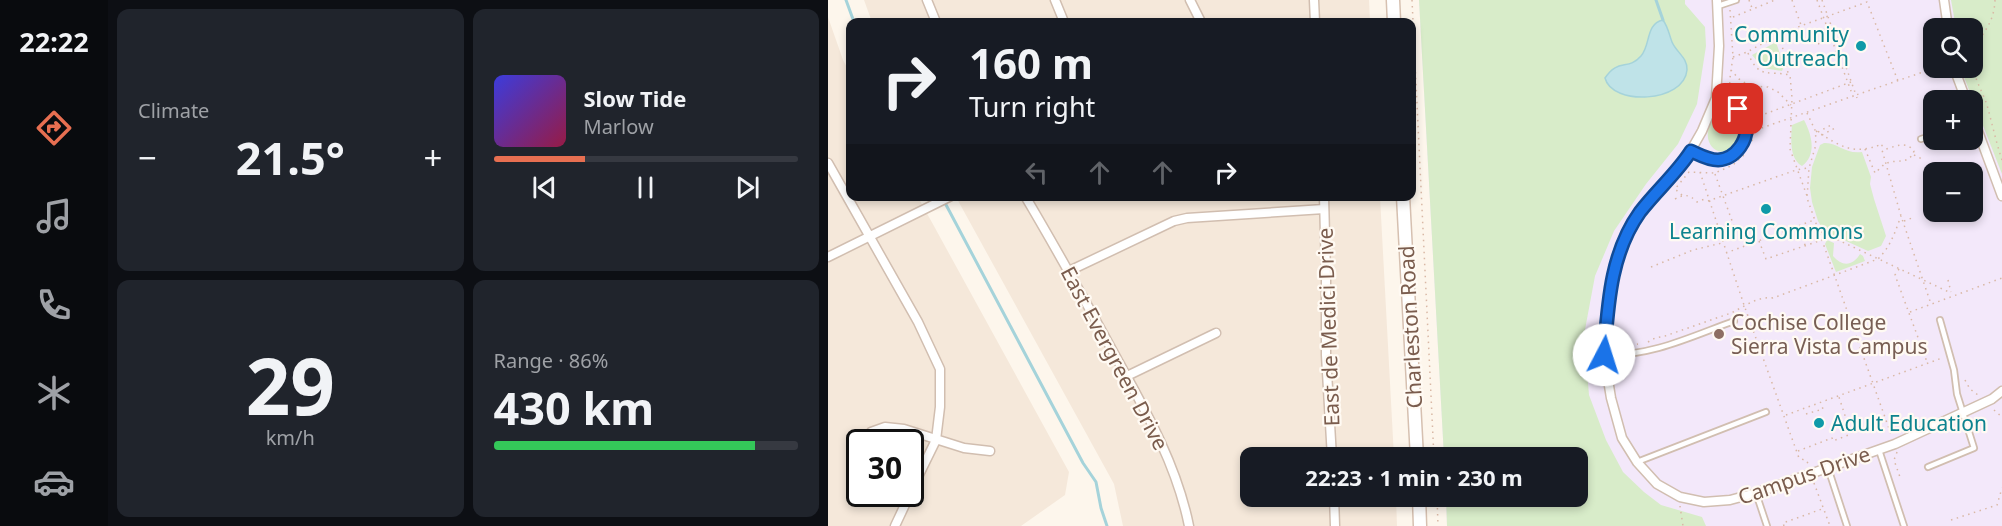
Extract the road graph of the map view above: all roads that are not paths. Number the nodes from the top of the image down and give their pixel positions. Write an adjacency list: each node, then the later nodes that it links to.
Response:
1 (927, 0): 9 (street)
2 (1055, 0): 10 (street)
3 (1190, 0): 11 (street)
4 (1314, 0): 12 (street)
5 (1393, 0): 13 (main road)
6 (1736, 0): 8 (lane)
7 (1944, 0): 14 (street)
8 (1718, 3): 15 (street, Campus Drive)
9 (934, 18)
10 (1062, 18)
11 (1199, 18)
12 (1315, 18)
13 (1394, 18)
14 (1947, 18)
15 (1716, 98): 17 (street, Campus Drive); 17 (lane)
16 (1983, 145): 20 (street)
17 (1691, 151): 33 (street, Campus Drive)
18 (828, 163): 19 (street)
19 (846, 195)
20 (2002, 196)
21 (850, 201): 27 (street)
22 (941, 201): 27 (street)
23 (1028, 201): 29 (street, East Evergreen Drive)
24 (1324, 201): 26 (street, East de Medici Drive)
25 (1403, 201): 43 (main road, Charleston Road)
26 (1324, 210): 29 (street); 42 (street, East de Medici Drive)
27 (870, 237): 28 (street); 41 (street)
28 (828, 257)
29 (1069, 271): 34 (street, East Evergreen Drive)
30 (1940, 320): 37 (lane)
31 (1734, 321): 33 (lane)
32 (1216, 333): 34 (street)
33 (1604, 355): 46 (street, Campus Drive)
34 (1126, 376): 55 (street, East Evergreen Drive)
35 (2002, 391): 37 (street, Campus Drive)
36 (1766, 412): 46 (lane)
37 (1963, 413): 44 (street, Campus Drive); 48 (lane)
38 (879, 429): 39 (street)
39 (904, 429)
40 (924, 436): 41 (street)
41 (936, 440): 45 (street); 47 (street)
42 (1331, 447)
43 (1416, 447)
44 (1879, 450): 49 (street, Campus Drive); 60 (lane)
45 (990, 451)
46 (1637, 462): 50 (street, Campus Drive)
47 (924, 464)
48 (1928, 467)
49 (1828, 468): 50 (street, Campus Drive); 59 (lane)
50 (1756, 493): 58 (lane)
51 (903, 507): 54 (street)
52 (1334, 507): 56 (street)
53 (1419, 507): 57 (main road)
54 (894, 526)
55 (1190, 526)
56 (1335, 526)
57 (1420, 526)
58 (1767, 526)
59 (1847, 526)
60 (1904, 526)

